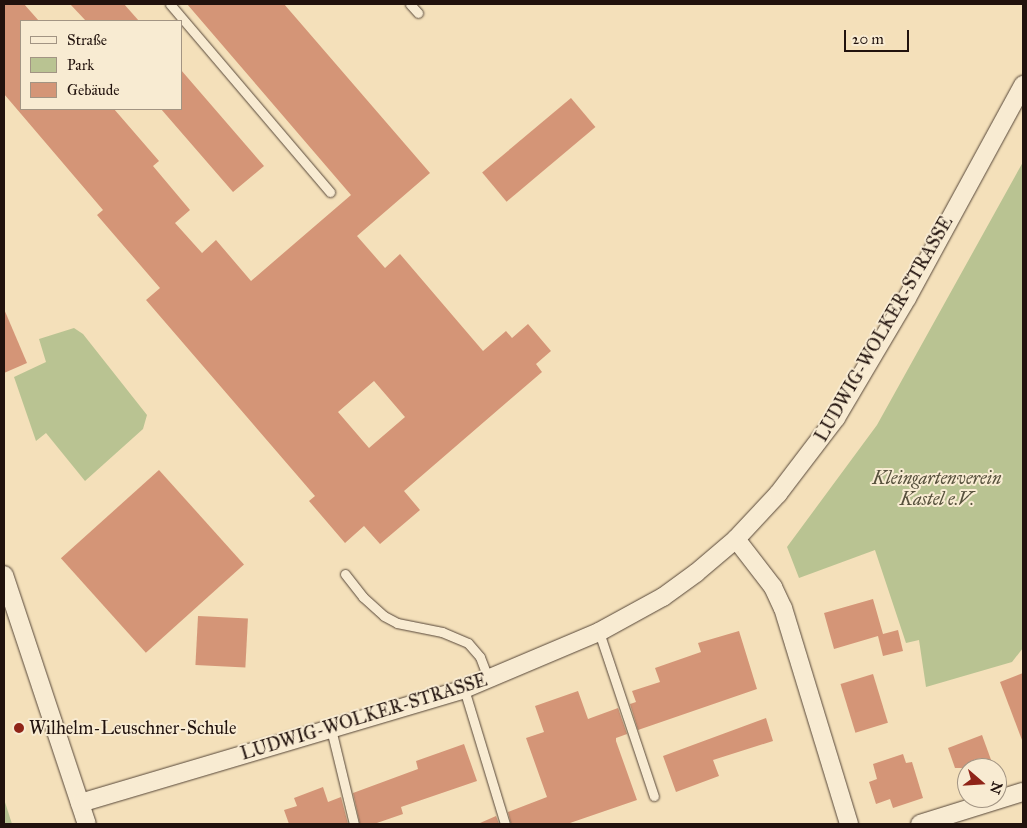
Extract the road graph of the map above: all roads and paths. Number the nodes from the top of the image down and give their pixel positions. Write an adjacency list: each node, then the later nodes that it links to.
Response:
1 (170, 4): 5 (lane)
2 (410, 4): 3 (lane)
3 (418, 13)
4 (1023, 85): 6 (street, LUDWIG-WOLKER-STRASSE)
5 (330, 192)
6 (736, 539): 9 (street, LUDWIG-WOLKER-STRASSE); 19 (street)
7 (344, 574): 10 (lane)
8 (4, 575): 15 (street)
9 (599, 632): 10 (street, LUDWIG-WOLKER-STRASSE); 14 (lane)
10 (488, 678): 11 (street, LUDWIG-WOLKER-STRASSE)
11 (464, 689): 12 (street, LUDWIG-WOLKER-STRASSE); 18 (lane)
12 (331, 729): 15 (street, LUDWIG-WOLKER-STRASSE); 17 (lane)
13 (1023, 792): 20 (street)
14 (654, 796)
15 (80, 803): 16 (street)
16 (87, 824)
17 (354, 824)
18 (505, 824)
19 (849, 824)
20 (920, 824)

